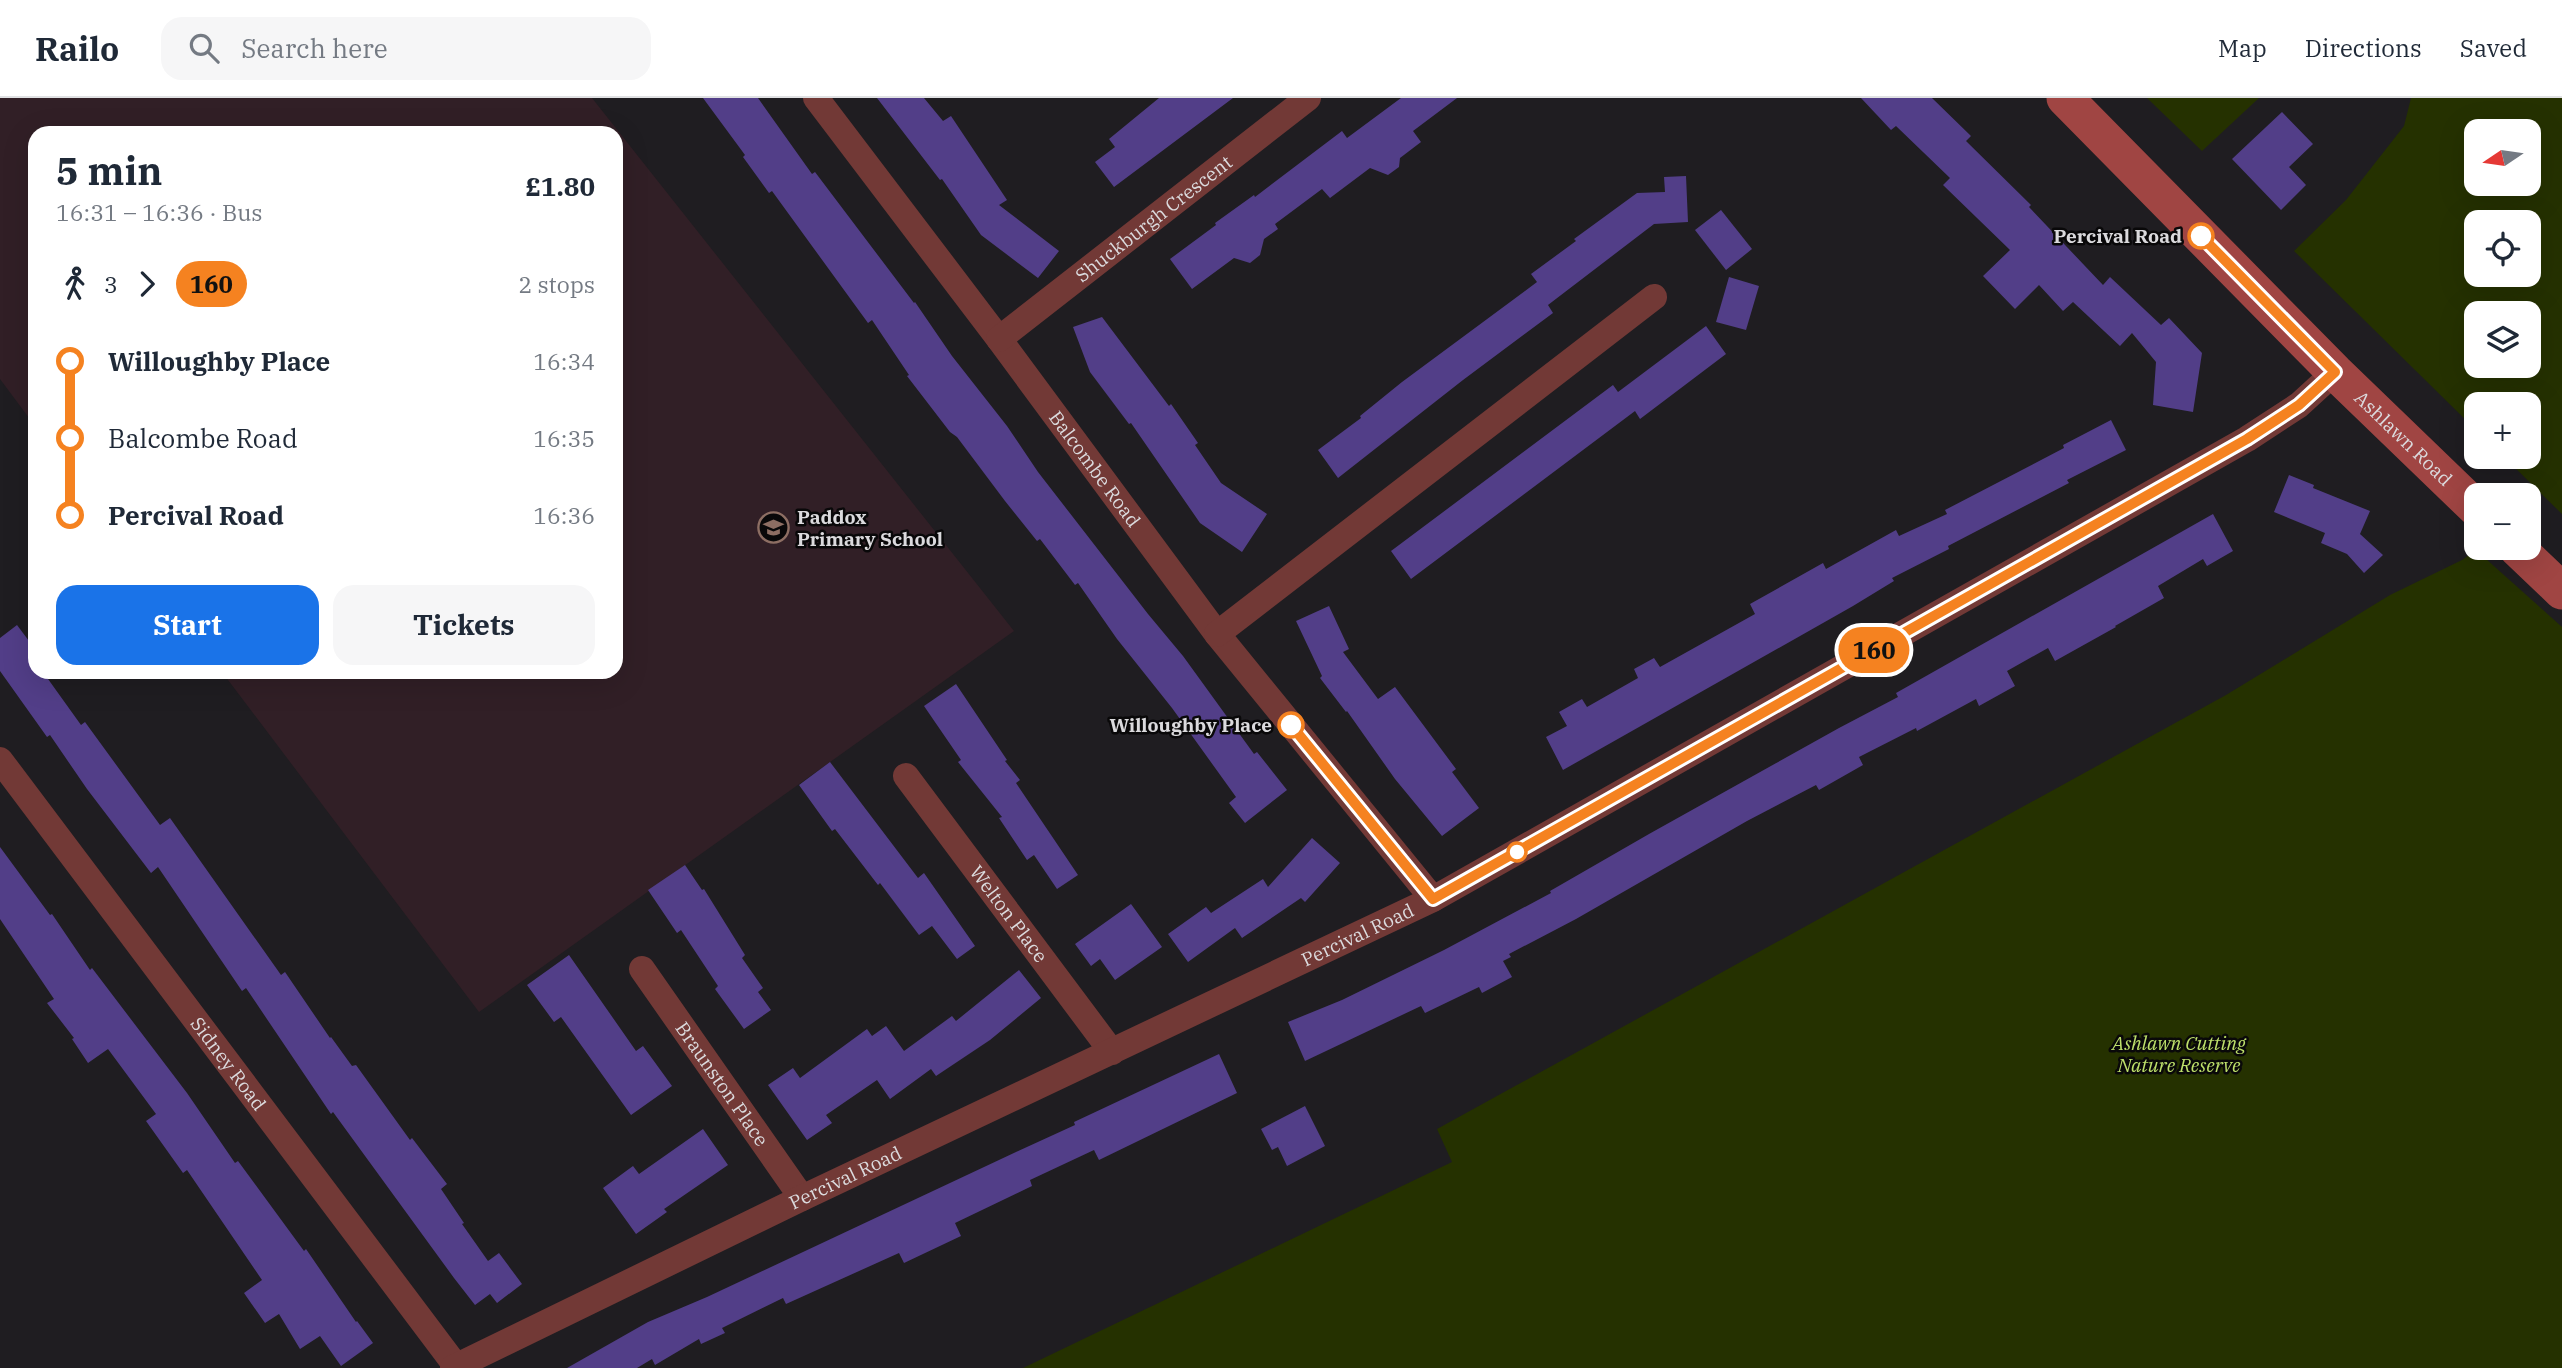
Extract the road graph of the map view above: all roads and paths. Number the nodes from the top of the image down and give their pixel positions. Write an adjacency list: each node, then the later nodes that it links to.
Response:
1 (816, 98): 5 (street, Balcombe Road)
2 (1308, 98): 5 (street, Shuckburgh Crescent)
3 (2065, 98): 6 (main road, Ashlawn Road)
4 (1654, 297): 10 (street)
5 (999, 339): 10 (street, Balcombe Road)
6 (2335, 372): 7 (main road, Ashlawn Road); 13 (street, Percival Road)
7 (2464, 496)
8 (2530, 560): 9 (main road)
9 (2562, 591)
10 (1217, 634): 13 (street, Balcombe Road)
11 (0, 760): 17 (street, Sidney Road)
12 (906, 776): 15 (street, Welton Place)
13 (1433, 899): 15 (street, Percival Road)
14 (642, 969): 16 (street, Braunston Place)
15 (1112, 1052): 16 (street, Percival Road)
16 (802, 1198): 17 (street, Percival Road)
17 (455, 1367)

